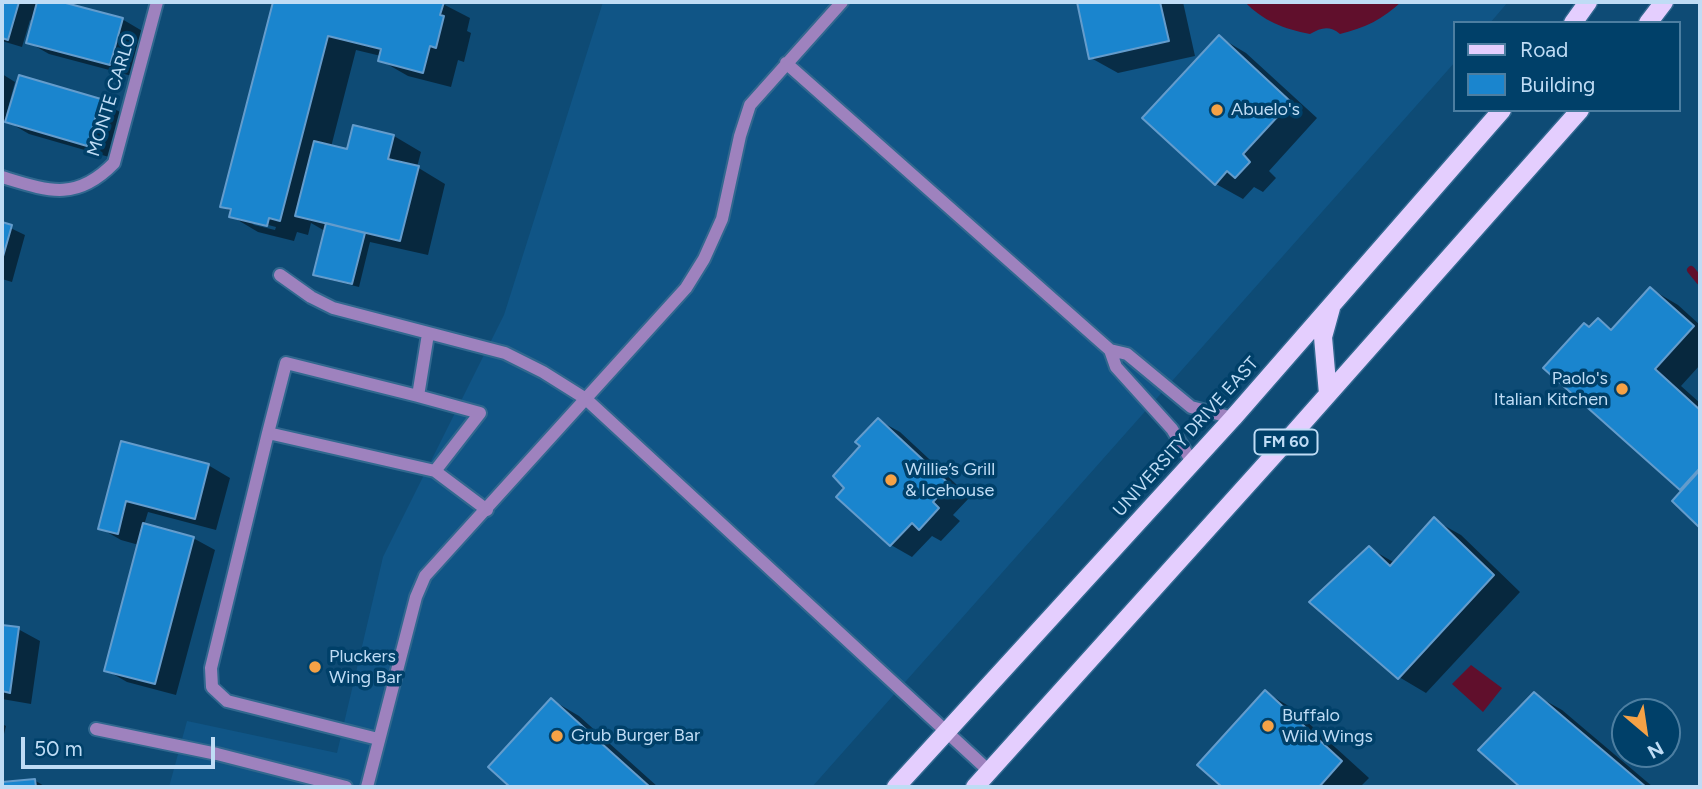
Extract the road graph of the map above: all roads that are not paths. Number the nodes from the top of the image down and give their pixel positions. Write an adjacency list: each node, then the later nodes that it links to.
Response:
1 (157, 2): 10 (street, MONTE CARLO)
2 (842, 2): 7 (street)
3 (1588, 2): 5 (main road)
4 (1664, 2): 6 (main road)
5 (1574, 21)
6 (1650, 21)
7 (786, 64): 14 (street); 17 (street)
8 (1500, 112): 12 (main road, UNIVERSITY DRIVE EAST / FM 60)
9 (1578, 112): 15 (main road, FM 60)
10 (2, 177)
11 (280, 275): 13 (street)
12 (1332, 304): 15 (main road); 18 (main road, UNIVERSITY DRIVE EAST / FM 60)
13 (428, 334): 16 (street); 17 (street)
14 (1110, 350): 18 (street); 20 (street)
15 (1328, 394): 26 (main road, FM 60)
16 (418, 396): 19 (street); 21 (street)
17 (586, 399): 22 (street); 24 (street)
18 (1233, 418): 20 (main road, UNIVERSITY DRIVE EAST / FM 60)
19 (268, 433): 21 (street); 25 (street)
20 (1192, 462): 24 (main road, UNIVERSITY DRIVE EAST / FM 60)
21 (435, 471): 22 (street)
22 (487, 510): 25 (street)
23 (96, 729): 27 (street)
24 (947, 731): 26 (street); 29 (main road, UNIVERSITY DRIVE EAST / FM 60)
25 (378, 739): 28 (street)
26 (989, 771): 30 (main road, FM 60)
27 (346, 787)
28 (367, 787)
29 (896, 787)
30 (975, 787)

